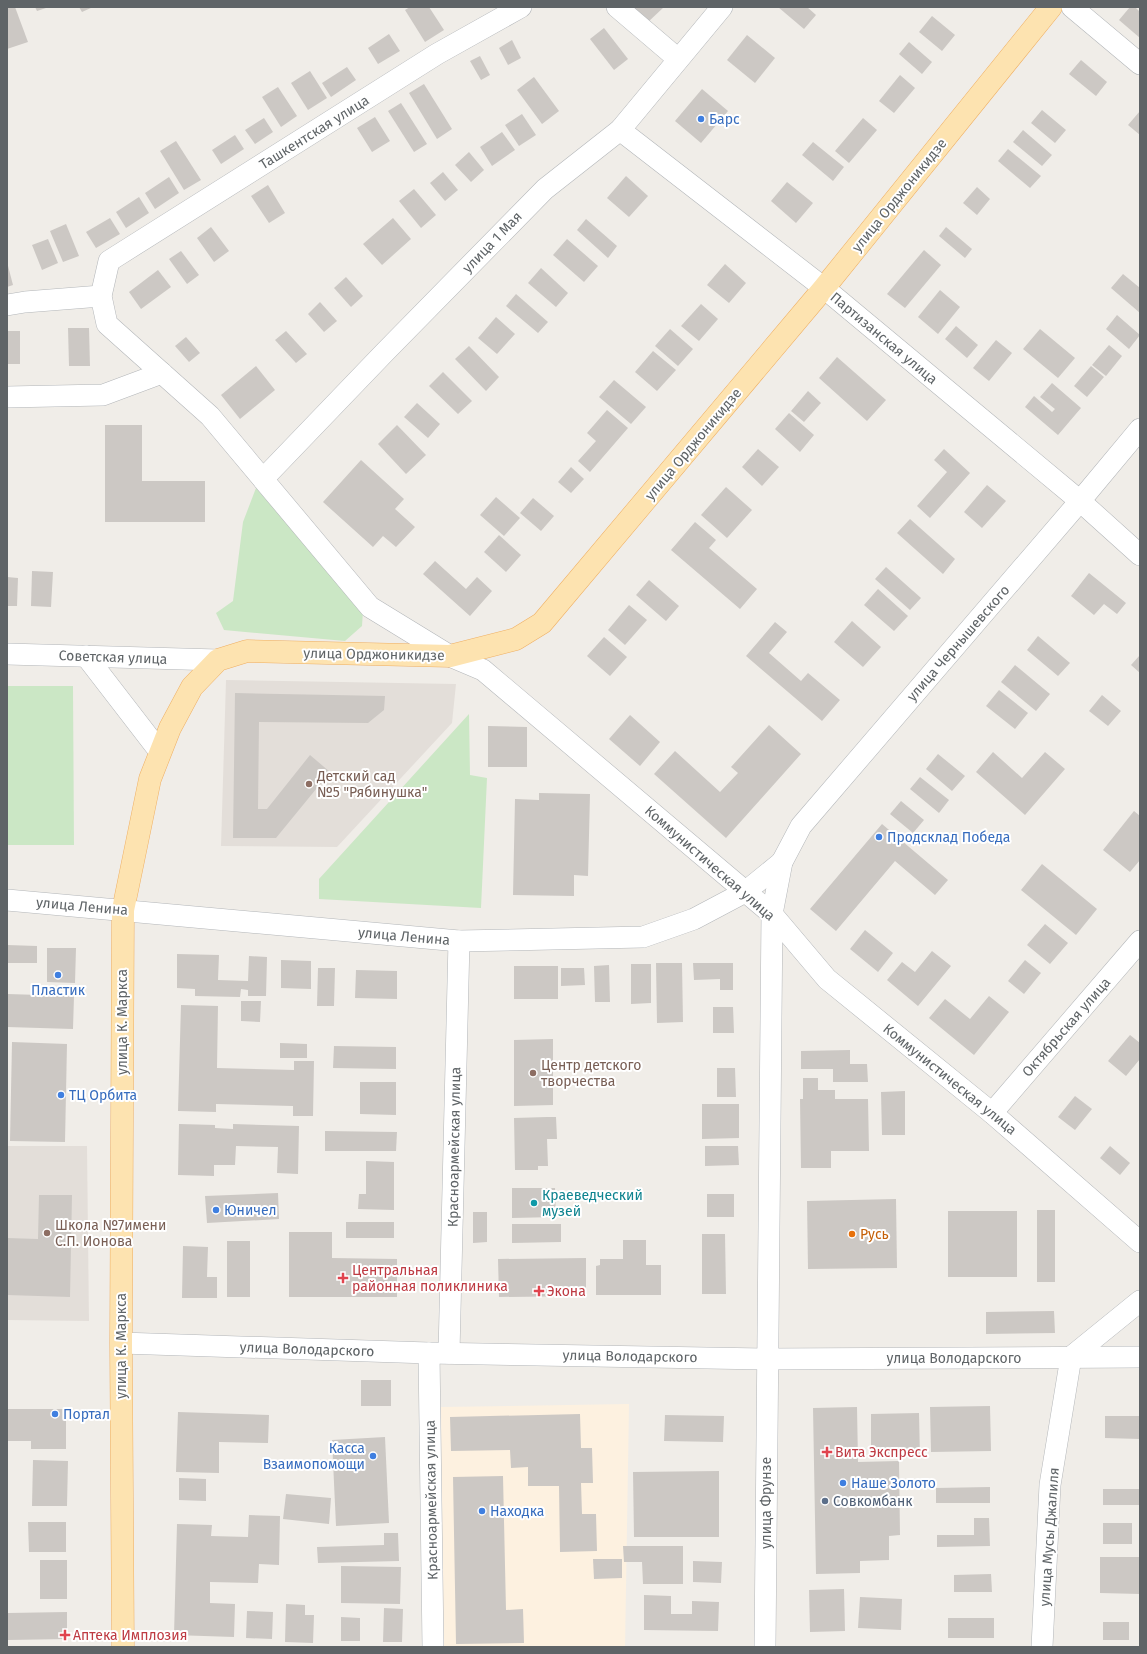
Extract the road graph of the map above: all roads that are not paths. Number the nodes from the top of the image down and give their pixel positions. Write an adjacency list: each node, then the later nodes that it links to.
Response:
1 (521, 7): 10 (street, Ташкентская улица)
2 (617, 7): 6 (street)
3 (722, 7): 6 (street, улица 1 Мая)
4 (1051, 7): 9 (main road, улица Орджоникидзе)
5 (1072, 7): 7 (street)
6 (678, 59): 8 (street, улица 1 Мая)
7 (1140, 64)
8 (620, 130): 9 (street, Партизанская улица); 15 (street, улица 1 Мая)
9 (824, 288): 16 (street, Партизанская улица); 20 (main road, улица Орджоникидзе)
10 (101, 296): 11 (street); 12 (street, Коммунистическая улица)
11 (7, 305)
12 (162, 373): 13 (street); 15 (street, Коммунистическая улица)
13 (7, 397)
14 (1140, 429): 16 (street, улица Чернышевского)
15 (263, 479): 20 (street, Коммунистическая улица)
16 (1080, 501): 17 (street, Партизанская улица); 23 (street, улица Чернышевского)
17 (1140, 555)
18 (7, 654): 19 (street, Советская улица)
19 (86, 656): 21 (street, Советская улица); 22 (street)
20 (450, 656): 21 (main road, улица Орджоникидзе); 24 (street, Коммунистическая улица)
21 (218, 660): 22 (main road, улица К. Маркса)
22 (160, 752): 26 (main road, улица К. Маркса)
23 (782, 862): 24 (street, улица Ленина); 27 (street, улица Фрунзе)
24 (745, 892): 27 (street, Коммунистическая улица); 28 (street, улица Ленина)
25 (7, 900): 26 (street, улица Ленина)
26 (122, 910): 28 (street, улица Ленина); 33 (main road, улица К. Маркса)
27 (772, 914): 30 (street, Коммунистическая улица); 37 (street, улица Фрунзе)
28 (459, 941): 34 (street, Красноармейская улица)
29 (1140, 941): 30 (street, Октябрьская улица)
30 (992, 1113): 31 (street, Коммунистическая улица)
31 (1140, 1242)
32 (1140, 1301): 35 (street)
33 (121, 1343): 34 (street, улица Володарского); 38 (main road, улица К. Маркса)
34 (439, 1353): 37 (street, улица Володарского); 39 (street, Красноармейская улица)
35 (1071, 1357): 36 (street, улица Володарского); 37 (street, улица Володарского); 41 (street, улица Мусы Джалиля)
36 (1140, 1357)
37 (767, 1359): 40 (street, улица Фрунзе)
38 (123, 1647)
39 (433, 1647)
40 (765, 1647)
41 (1042, 1647)

